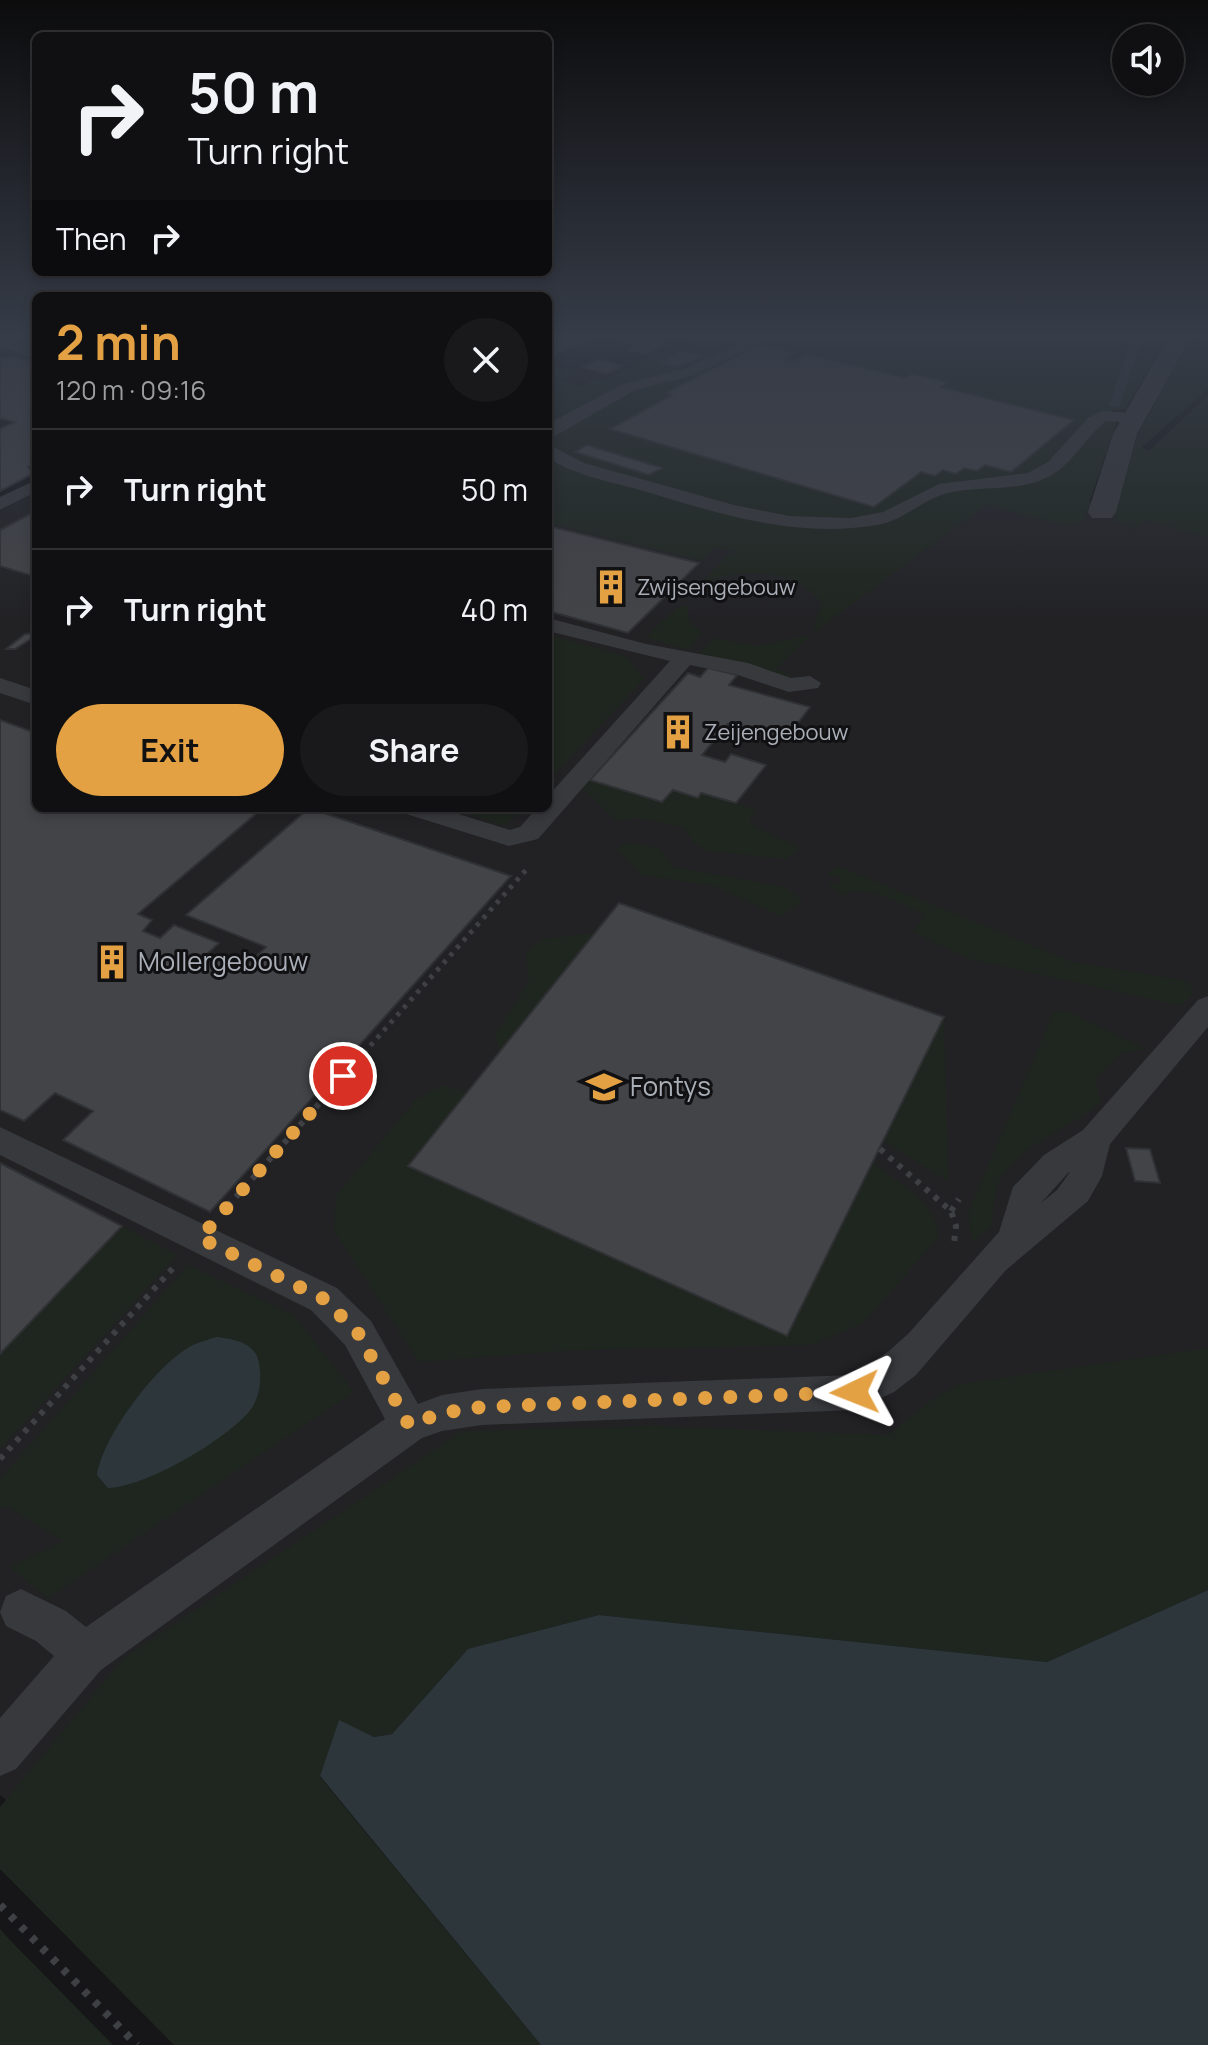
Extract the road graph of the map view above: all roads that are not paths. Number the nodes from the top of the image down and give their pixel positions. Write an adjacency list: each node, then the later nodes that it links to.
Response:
1 (1088, 430): 3 (lane)
2 (1127, 430): 6 (street)
3 (552, 452)
4 (32, 487): 5 (lane)
5 (0, 504)
6 (1103, 521)
7 (552, 625): 8 (lane)
8 (685, 658): 9 (lane); 12 (lane)
9 (810, 683)
10 (0, 685): 11 (lane)
11 (32, 697)
12 (552, 807)
13 (425, 812): 14 (lane)
14 (548, 812)
15 (1208, 1007): 17 (lane)
16 (0, 1140): 17 (lane)
17 (409, 1425): 19 (lane)
18 (21, 1611): 19 (lane)
19 (85, 1654): 20 (lane)
20 (0, 1753)

